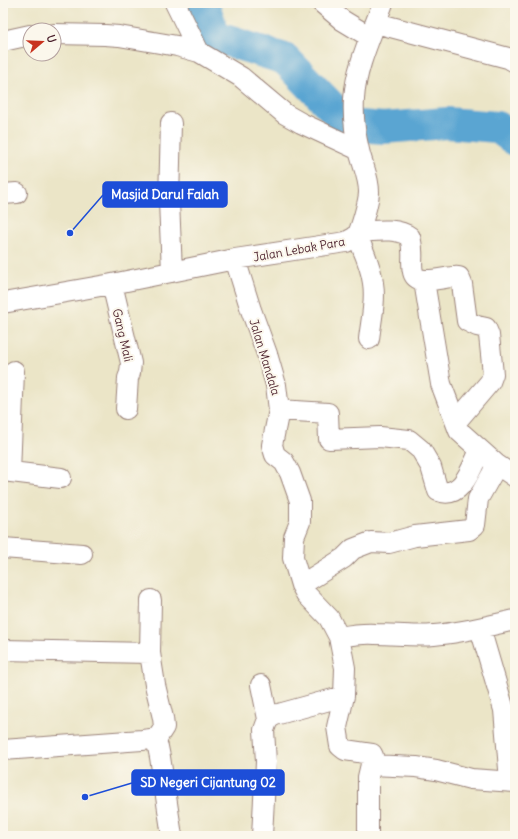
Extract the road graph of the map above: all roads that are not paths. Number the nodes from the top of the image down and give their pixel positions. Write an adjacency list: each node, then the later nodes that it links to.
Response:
1 (175, 3): 8 (street)
2 (322, 3): 4 (street)
3 (384, 3): 4 (street, Jalan Lebak Para)
4 (373, 30): 9 (street); 11 (street, Jalan Lebak Para)
5 (62, 34): 8 (street)
6 (22, 37): 7 (street)
7 (3, 41)
8 (199, 52): 11 (street)
9 (515, 62)
10 (171, 123): 14 (street)
11 (356, 132): 12 (street, Jalan Lebak Para)
12 (358, 234): 13 (street, Jalan Lebak Para); 15 (street); 18 (street)
13 (235, 259): 14 (street, Jalan Lebak Para); 21 (street, Jalan Mandala)
14 (172, 272): 16 (street, Jalan Lebak Para)
15 (424, 281): 22 (street); 22 (street)
16 (112, 284): 17 (street, Jalan Lebak Para); 20 (street, Gang Mali)
17 (3, 303)
18 (369, 339)
19 (14, 371): 25 (street)
20 (126, 409)
21 (279, 410): 23 (street); 30 (street, Jalan Mandala)
22 (456, 422): 23 (street)
23 (480, 450): 24 (street)
24 (496, 464): 26 (street); 30 (street)
25 (6, 472): 27 (street)
26 (515, 477)
27 (61, 478)
28 (3, 548): 29 (street)
29 (82, 554)
30 (301, 585): 34 (street, Jalan Mandala)
31 (151, 600): 36 (street)
32 (515, 620): 33 (street)
33 (480, 628): 34 (street); 43 (street)
34 (339, 637): 38 (street, Jalan Mandala)
35 (3, 650): 36 (street)
36 (150, 653): 40 (street)
37 (261, 685): 39 (street)
38 (344, 696): 39 (street); 42 (street, Jalan Mandala)
39 (268, 719): 45 (street)
40 (156, 741): 41 (street); 44 (street)
41 (3, 750)
42 (371, 765): 43 (street); 46 (street)
43 (513, 781)
44 (172, 836)
45 (262, 836)
46 (368, 836)

